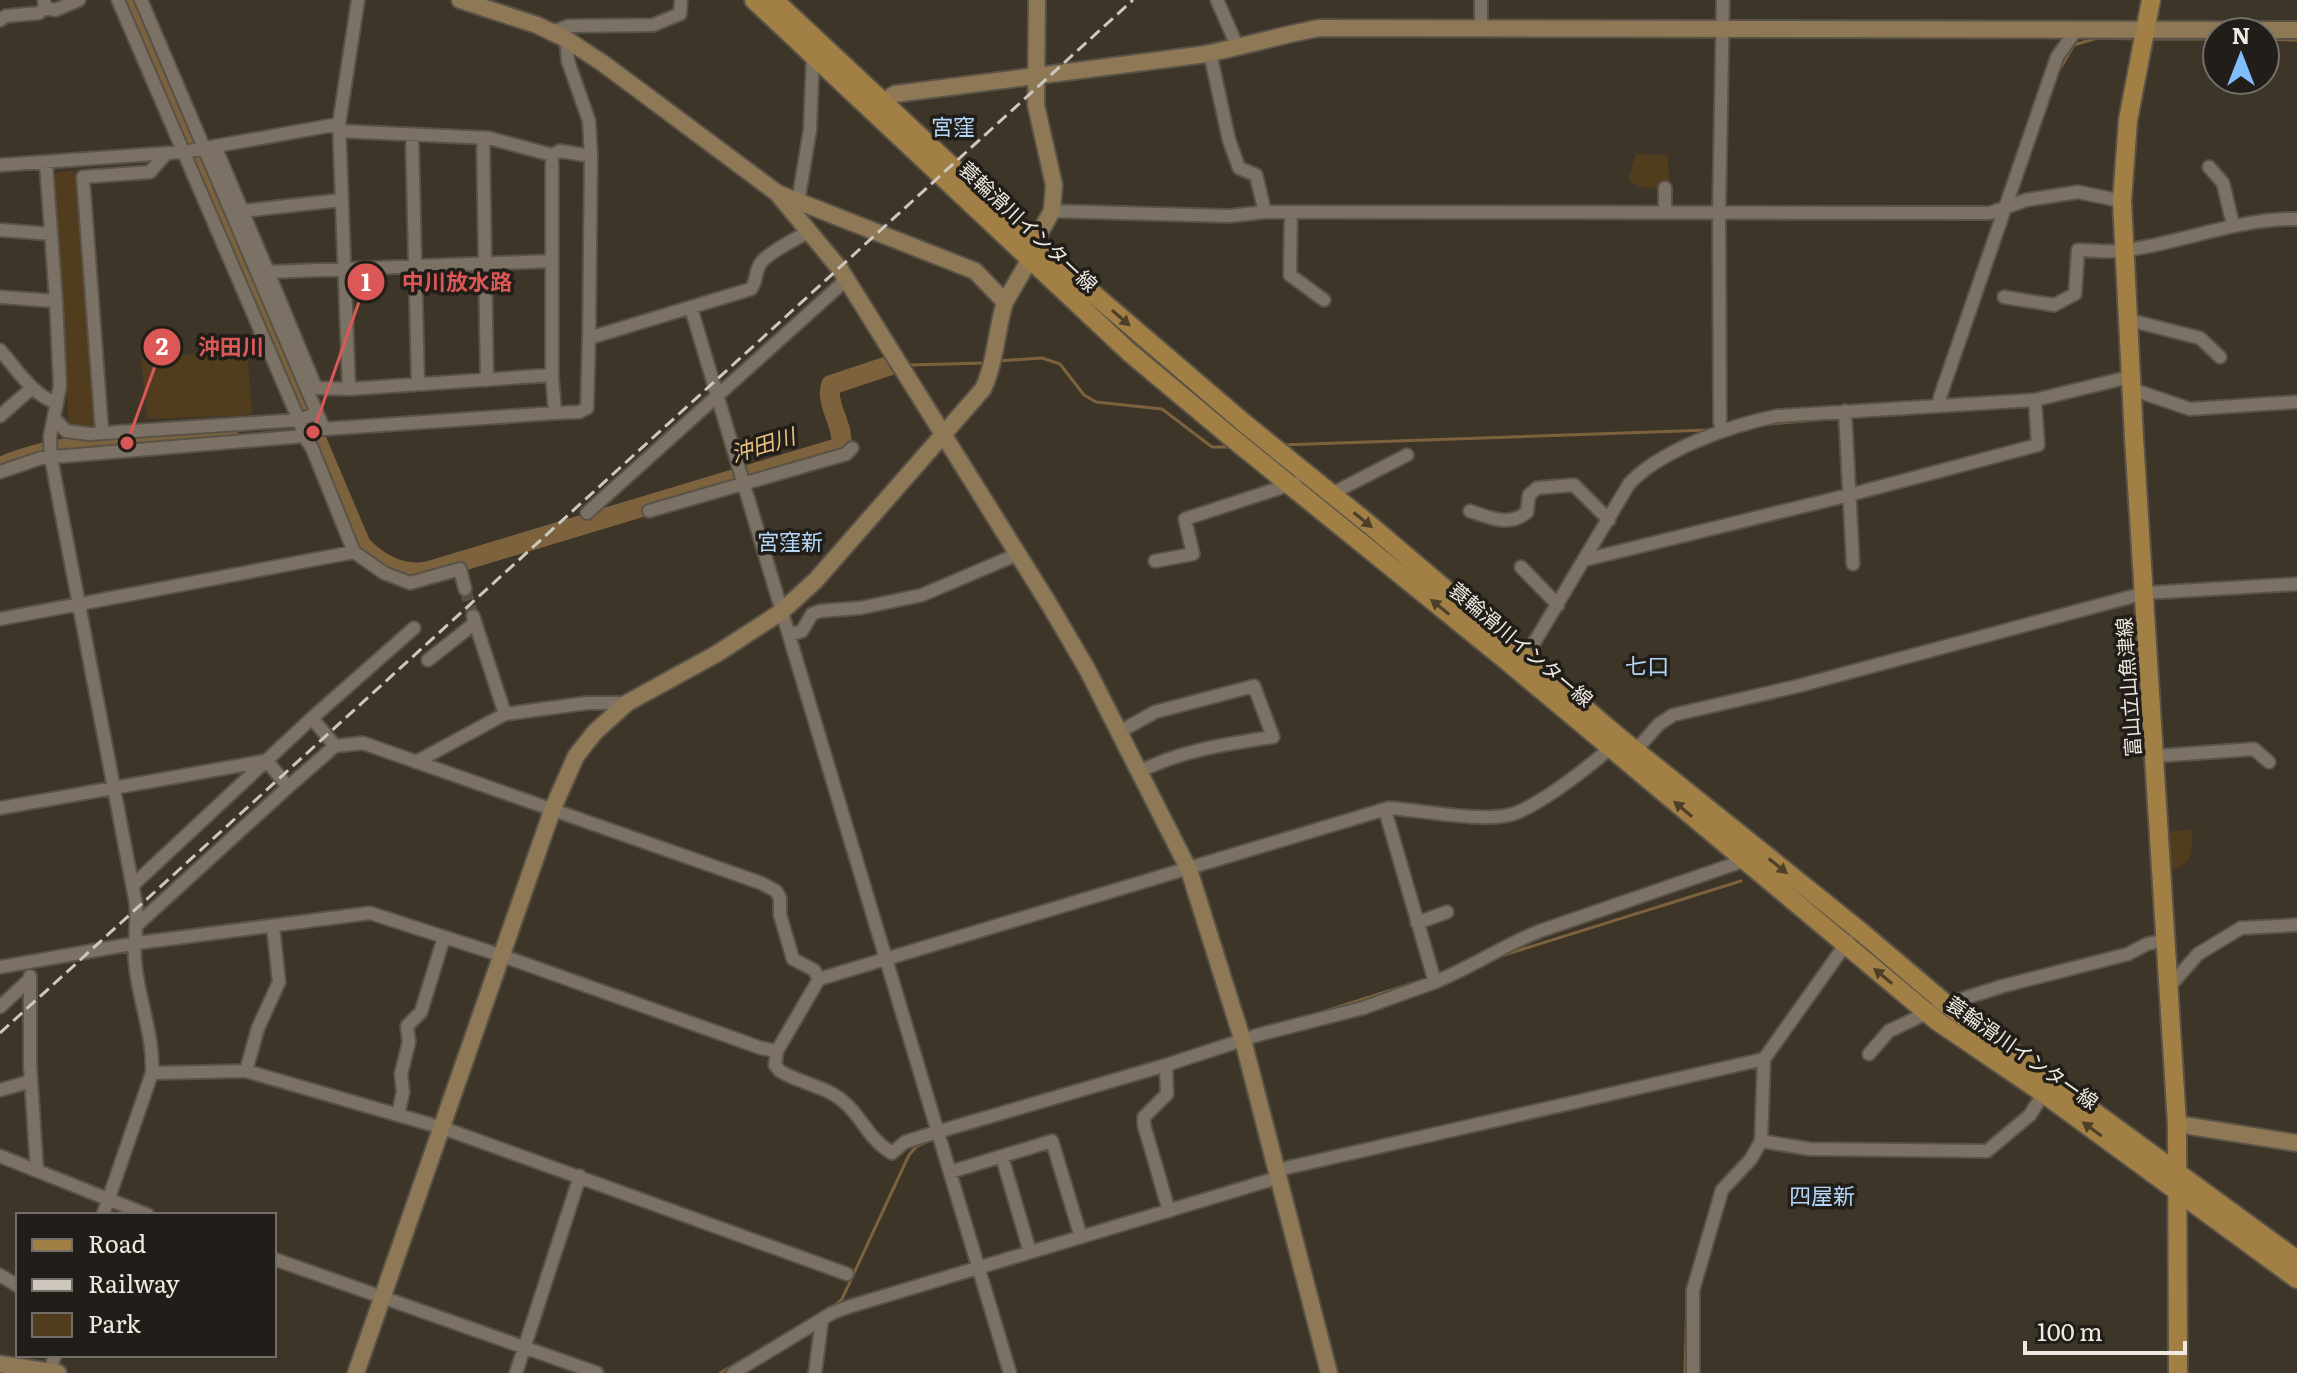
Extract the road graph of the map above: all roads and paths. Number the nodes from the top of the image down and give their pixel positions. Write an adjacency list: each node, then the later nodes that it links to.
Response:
1 (79, 0): 14 (street)
2 (118, 0): 30 (street)
3 (141, 0): 30 (street)
4 (358, 0): 27 (street)
5 (460, 0): 21 (street)
6 (681, 0): 21 (street)
7 (754, 0): 24 (main road, 蓑輪滑川インター線)
8 (774, 0): 26 (main road, 蓑輪滑川インター線)
9 (1037, 0): 25 (street)
10 (1217, 0): 22 (street)
11 (1481, 0): 16 (street)
12 (1723, 0): 17 (street)
13 (2151, 0): 19 (main road, 富山立山魚津線)
14 (44, 4): 15 (street)
15 (0, 20)
16 (1481, 28): 17 (street); 22 (street)
17 (1723, 28): 18 (street); 50 (street)
18 (2077, 29): 19 (street); 44 (street)
19 (2145, 30): 20 (street); 42 (main road, 富山立山魚津線)
20 (2297, 30)
21 (559, 36): 33 (street); 40 (street)
22 (1238, 48): 23 (street)
23 (1210, 53): 25 (street); 48 (street)
24 (813, 55): 43 (street); 56 (main road, 蓑輪滑川インター線)
25 (1037, 75): 26 (street); 46 (street)
26 (883, 102): 56 (main road, 蓑輪滑川インター線)
27 (339, 128): 28 (street); 30 (street); 41 (street)
28 (412, 135): 29 (street); 60 (street)
29 (483, 138): 32 (street); 59 (street)
30 (197, 149): 31 (street); 45 (street); 86 (street); 90 (street)
31 (166, 154): 34 (street); 38 (street)
32 (552, 155): 33 (street); 58 (street)
33 (591, 156): 71 (street)
34 (80, 160): 35 (street); 38 (street)
35 (46, 163): 36 (street); 55 (street)
36 (0, 165)
37 (2209, 167): 52 (street)
38 (83, 177): 93 (street)
39 (1665, 188): 47 (street)
40 (777, 193): 43 (street); 54 (street)
41 (341, 200): 45 (street); 61 (street)
42 (2122, 201): 44 (street); 57 (main road, 富山立山魚津線)
43 (798, 202): 68 (street)
44 (2003, 209): 50 (street); 84 (street)
45 (242, 211): 62 (street)
46 (1052, 211): 48 (street); 56 (street)
47 (1665, 211): 49 (street); 50 (street)
48 (1265, 212): 49 (street)
49 (1291, 212): 66 (street)
50 (1719, 213): 92 (street)
51 (2297, 219): 52 (street)
52 (2233, 225): 57 (street)
53 (0, 230): 55 (street)
54 (810, 231): 63 (street); 69 (street)
55 (51, 234): 67 (street)
56 (1032, 251): 68 (street); 101 (main road, 蓑輪滑川インター線, one-way to 101); 103 (main road, 蓑輪滑川インター線)
57 (2125, 251): 65 (street); 70 (main road, 富山立山魚津線)
58 (552, 261): 59 (street); 74 (street)
59 (484, 263): 60 (street); 75 (street)
60 (413, 266): 61 (street); 77 (street)
61 (343, 268): 62 (street); 79 (street)
62 (268, 272): 79 (street)
63 (847, 279): 80 (street); 95 (street)
64 (0, 297): 67 (street)
65 (2004, 297)
66 (1324, 300)
67 (56, 301): 83 (street)
68 (1005, 302): 95 (street)
69 (691, 308): 71 (street); 80 (street)
70 (2129, 320): 73 (street); 76 (main road, 富山立山魚津線)
71 (589, 338): 87 (street)
72 (0, 350): 78 (street)
73 (2220, 357)
74 (552, 375): 75 (street); 87 (street)
75 (487, 380): 77 (street)
76 (2133, 383): 81 (street); 82 (street); 118 (main road, 富山立山魚津線)
77 (418, 384): 79 (street)
78 (32, 388): 83 (street); 88 (street)
79 (349, 389)
80 (717, 396): 102 (street); 108 (street)
81 (2035, 400): 84 (street); 105 (street)
82 (2297, 402)
83 (57, 403): 89 (street)
84 (1939, 405): 85 (street)
85 (1845, 411): 92 (street); 105 (street)
86 (317, 413): 87 (street); 90 (street)
87 (555, 413)
88 (0, 416)
89 (54, 418): 93 (street); 99 (street)
90 (299, 420): 91 (street); 94 (street)
91 (260, 422): 93 (street); 96 (street)
92 (1723, 431): 109 (street)
93 (102, 432)
94 (304, 436): 96 (street); 110 (street)
95 (945, 436): 111 (street); 121 (street)
96 (259, 439): 99 (street)
97 (852, 448): 102 (street)
98 (1407, 455): 104 (street)
99 (51, 458): 100 (street); 119 (street)
100 (0, 472)
101 (1307, 474): 103 (street); 104 (main road, 蓑輪滑川インター線)
102 (743, 484): 106 (street); 121 (street)
103 (1291, 486): 113 (street); 131 (main road, 蓑輪滑川インター線, one-way to 103)
104 (1331, 494): 125 (main road, 蓑輪滑川インター線, one-way to 125)
105 (1849, 495): 112 (street); 114 (street)
106 (649, 511)
107 (1470, 511): 109 (street)
108 (587, 513)
109 (1609, 520): 112 (street)
110 (354, 552): 117 (street); 119 (street)
111 (1018, 554): 124 (street); 130 (street)
112 (1584, 560): 120 (street)
113 (1155, 561)
114 (1853, 564)
115 (1521, 567): 120 (street)
116 (2297, 584): 118 (street)
117 (465, 589)
118 (2145, 593): 133 (street); 134 (main road, 富山立山魚津線)
119 (80, 603): 122 (street); 139 (street)
120 (1558, 605): 125 (street)
121 (781, 612): 124 (street); 127 (street)
122 (0, 619)
123 (414, 628): 129 (street)
124 (789, 635): 158 (street)
125 (1525, 658): 131 (main road, 蓑輪滑川インター線)
126 (428, 660): 128 (street)
127 (627, 703): 128 (street); 142 (street)
128 (505, 714): 136 (street)
129 (312, 718): 132 (street); 135 (street)
130 (1119, 732): 138 (street); 138 (street)
131 (1615, 743): 133 (main road, 蓑輪滑川インター線); 143 (street); 144 (main road, 蓑輪滑川インター線, one-way to 131)
132 (335, 746): 136 (street); 140 (street)
133 (1636, 750): 152 (main road, 蓑輪滑川インター線, one-way to 152)
134 (2156, 756): 137 (street); 154 (main road, 富山立山魚津線)
135 (267, 761): 139 (street); 140 (street); 146 (street)
136 (416, 762): 142 (street)
137 (2269, 762)
138 (1139, 772): 145 (street)
139 (115, 786): 141 (street); 146 (street)
140 (288, 787): 149 (street)
141 (0, 808)
142 (553, 808): 157 (street); 162 (street)
143 (1385, 810): 145 (street); 148 (street)
144 (1743, 861): 156 (main road, 蓑輪滑川インター線); 163 (street)
145 (1189, 870): 158 (street); 168 (street)
146 (133, 885): 149 (street)
147 (1447, 912): 148 (street)
148 (1417, 923): 163 (street)
149 (138, 924): 155 (street)
150 (2297, 925): 164 (street)
151 (273, 926): 153 (street); 155 (street); 173 (street)
152 (1860, 931): 156 (street); 165 (main road, 蓑輪滑川インター線)
153 (444, 937): 157 (street); 178 (street)
154 (2166, 940): 164 (main road, 富山立山魚津線); 165 (street)
155 (137, 943): 159 (street); 174 (street)
156 (1845, 944): 167 (main road, 蓑輪滑川インター線, one-way to 156); 171 (street)
157 (503, 956): 169 (street); 180 (street)
158 (886, 958): 162 (street); 181 (street)
159 (29, 962): 160 (street); 161 (street)
160 (0, 967)
161 (30, 979): 166 (street); 175 (street)
162 (819, 979): 169 (street)
163 (1435, 982): 168 (street)
164 (2170, 986): 179 (main road, 富山立山魚津線)
165 (1946, 1004): 167 (street); 176 (main road, 蓑輪滑川インター線)
166 (0, 1007)
167 (1928, 1014): 170 (street); 176 (main road, 蓑輪滑川インター線)
168 (1243, 1040): 172 (street); 188 (street)
169 (777, 1051): 181 (street)
170 (1869, 1054)
171 (1764, 1059): 183 (street); 188 (street)
172 (1166, 1065): 181 (street); 192 (street)
173 (246, 1071): 174 (street); 178 (street)
174 (152, 1073): 191 (street)
175 (31, 1081): 177 (street); 186 (street)
176 (2047, 1088): 183 (street); 190 (main road, 蓑輪滑川インター線)
177 (0, 1090)
178 (398, 1115): 180 (street)
179 (2177, 1124): 182 (street); 190 (main road, 富山立山魚津線)
180 (443, 1128): 189 (street); 202 (street)
181 (937, 1132): 187 (street)
182 (2295, 1138)
183 (1761, 1141): 215 (street)
184 (0, 1156): 186 (street)
185 (1002, 1157): 187 (street); 195 (street); 196 (street)
186 (37, 1171): 191 (street)
187 (950, 1172): 199 (street)
188 (1278, 1173): 192 (street); 214 (street)
189 (580, 1176): 200 (street); 204 (street)
190 (2178, 1183): 198 (main road, 蓑輪滑川インター線); 201 (main road, 蓑輪滑川インター線); 216 (main road, 富山立山魚津線)
191 (107, 1201): 193 (street); 194 (street)
192 (1169, 1211): 195 (street)
193 (104, 1213)
194 (142, 1213)
195 (1081, 1237): 196 (street)
196 (1030, 1252): 199 (street)
197 (276, 1260): 202 (street)
198 (2297, 1260)
199 (978, 1267): 203 (street); 213 (street)
200 (847, 1274)
201 (2297, 1279)
202 (383, 1297): 204 (street); 208 (street)
203 (822, 1319): 211 (street); 212 (street)
204 (524, 1347): 209 (street); 210 (street)
205 (0, 1364): 207 (street)
206 (54, 1366): 207 (street)
207 (20, 1370)
208 (356, 1373)
209 (516, 1373)
210 (597, 1373)
211 (733, 1373)
212 (815, 1373)
213 (1010, 1373)
214 (1329, 1373)
215 (1693, 1373)
216 (2178, 1373)

